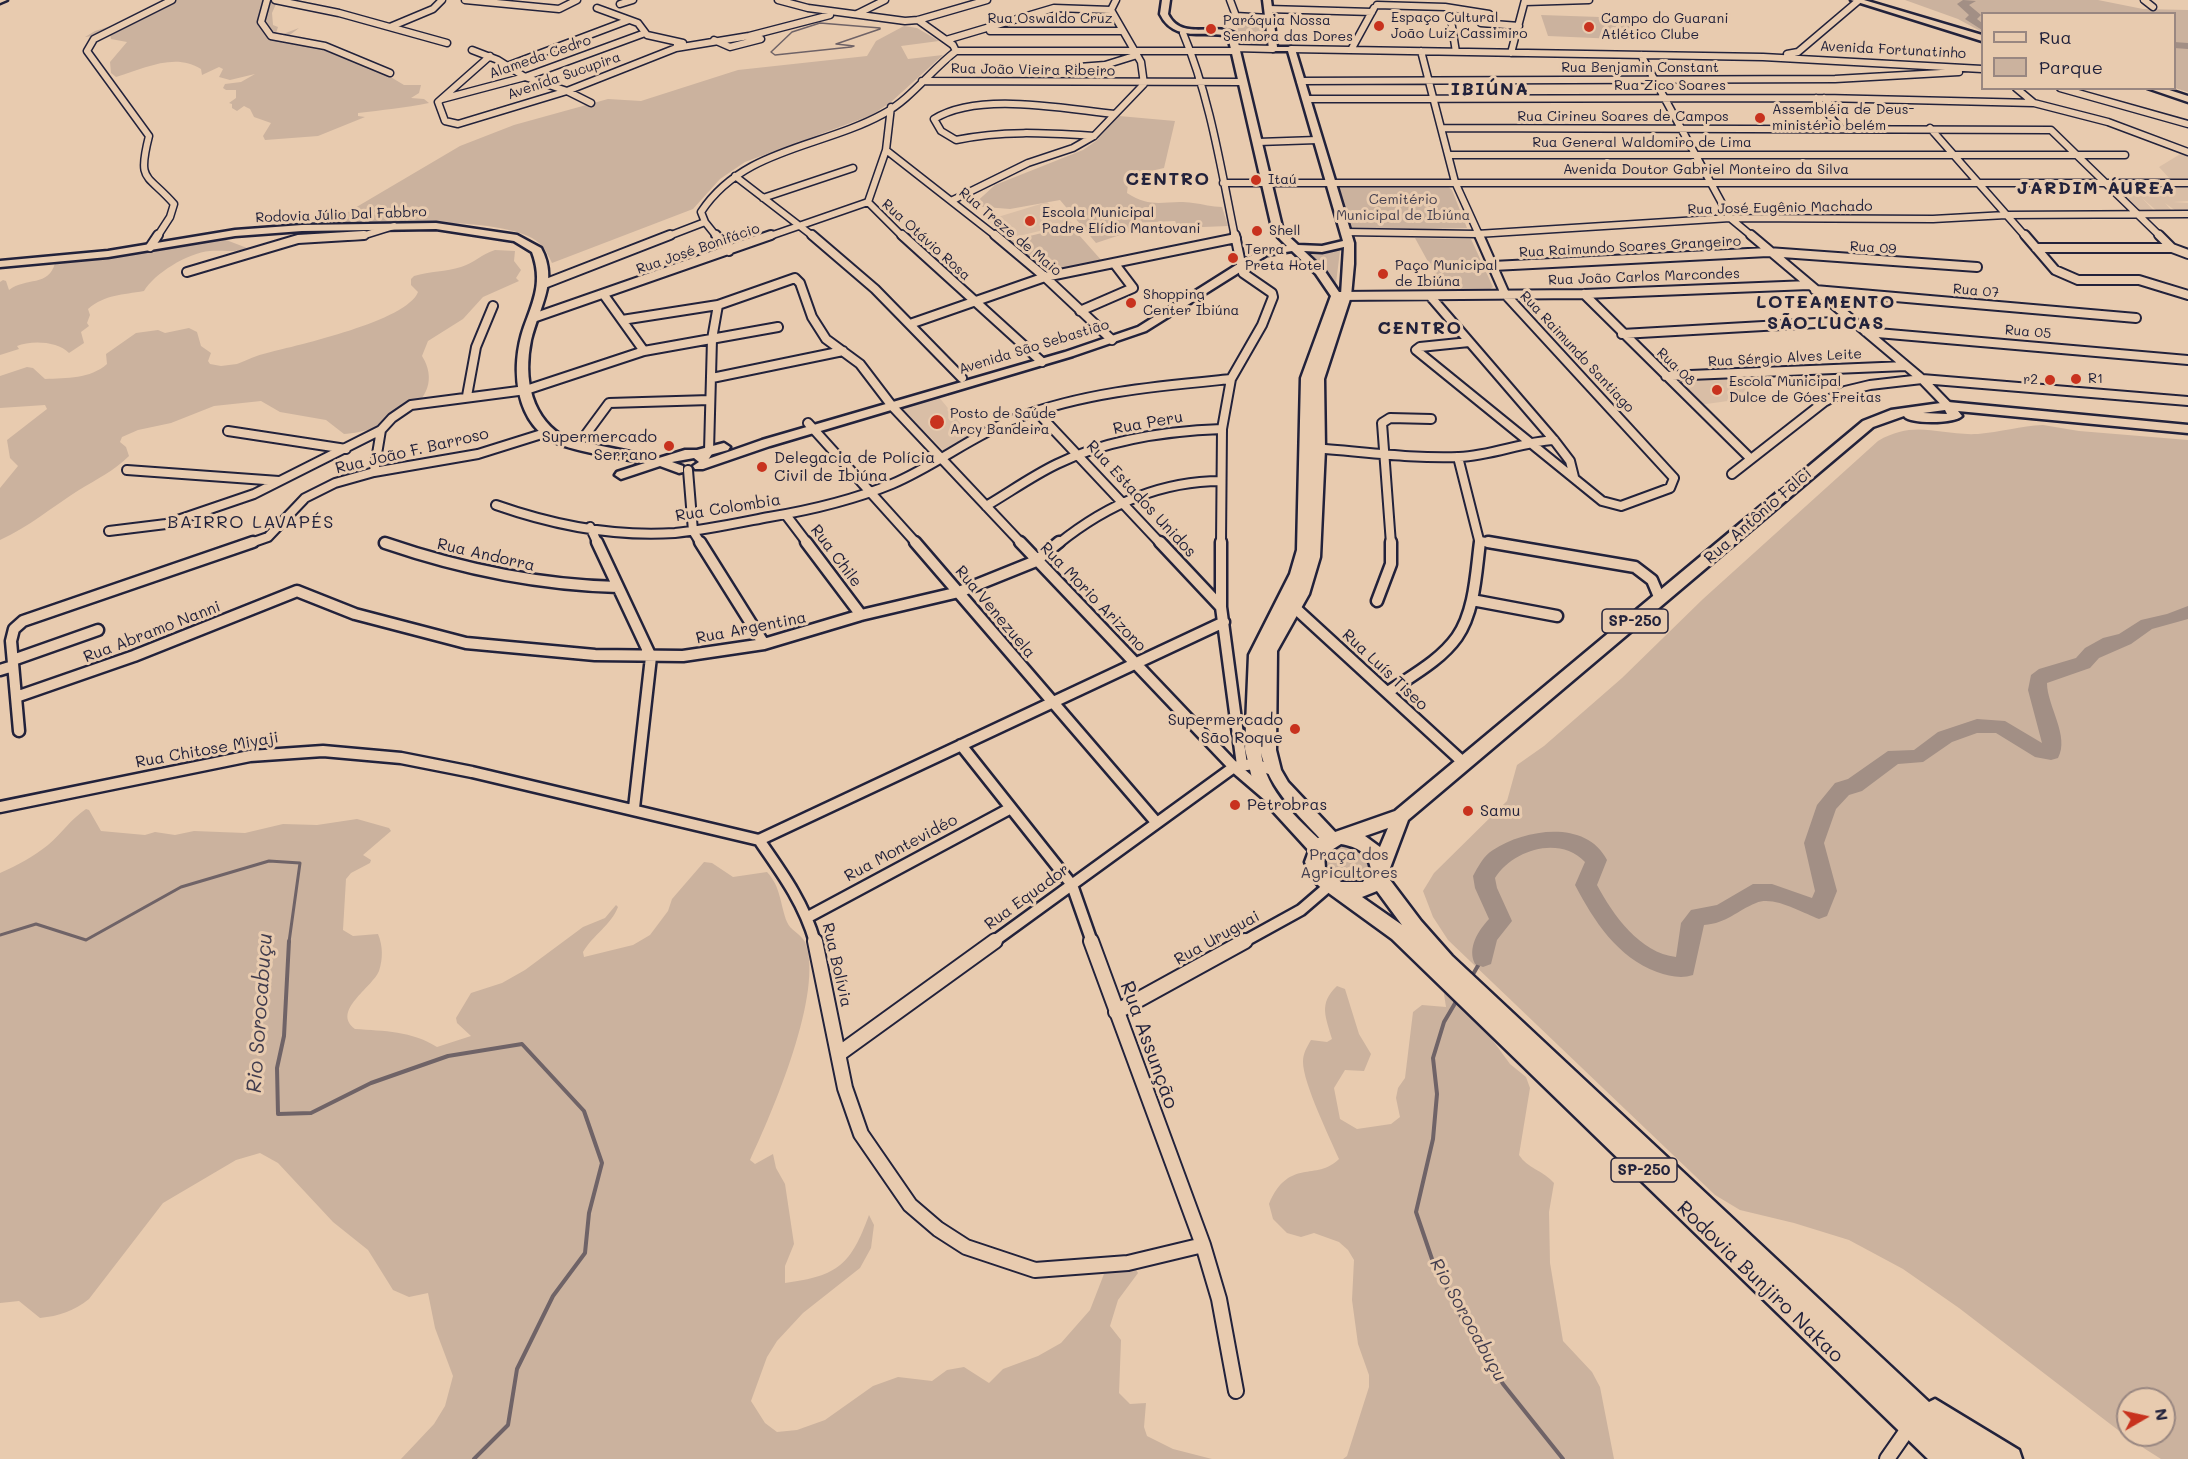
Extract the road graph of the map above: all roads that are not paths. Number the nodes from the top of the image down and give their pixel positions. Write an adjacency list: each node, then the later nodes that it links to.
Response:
1 (172, 0): 133 (street)
2 (267, 0): 67 (street)
3 (275, 0): 37 (street)
4 (442, 0): 37 (street)
5 (465, 0): 6 (street)
6 (577, 0)
7 (633, 0): 20 (street)
8 (778, 0): 28 (street)
9 (885, 0): 29 (street)
10 (987, 0): 33 (street)
11 (1116, 0): 25 (street)
12 (1166, 0): 43 (main road)
13 (1230, 0): 24 (street)
14 (1463, 0): 26 (street)
15 (1589, 0): 17 (street)
16 (2144, 0): 21 (street)
17 (1525, 1): 36 (street)
18 (1864, 1): 44 (main road); 57 (street)
19 (1376, 2): 23 (street); 27 (street)
20 (620, 4)
21 (2153, 7)
22 (597, 8): 32 (street)
23 (1449, 8): 26 (street); 56 (street)
24 (1268, 9): 27 (street); 48 (main road)
25 (1111, 10): 30 (street); 41 (street)
26 (1461, 10): 31 (street)
27 (1372, 12): 52 (street)
28 (845, 13): 29 (street); 47 (street, Avenida Sucupira)
29 (856, 14): 34 (street)
30 (1034, 14): 39 (street); 40 (street)
31 (1489, 14)
32 (629, 20): 42 (street); 64 (street)
33 (918, 20): 34 (street); 38 (street)
34 (906, 21): 38 (street)
35 (1481, 23): 36 (street)
36 (1519, 26): 58 (street)
37 (390, 27): 46 (street)
38 (933, 31): 45 (street)
39 (978, 31): 40 (street, Rua Oswaldo Cruz); 45 (street)
40 (1034, 31): 41 (street, Rua Oswaldo Cruz)
41 (1121, 31): 59 (street)
42 (645, 33): 47 (street); 68 (street, Alameda Cedro)
43 (1183, 33): 51 (main road); 55 (street)
44 (1981, 37)
45 (946, 40): 53 (street)
46 (447, 43)
47 (677, 45): 80 (street, Avenida Sucupira)
48 (1273, 49): 49 (main road, Avenida Fortunatinho); 51 (street, Avenida Fortunatinho)
49 (1291, 49): 52 (street, Avenida Fortunatinho); 71 (main road)
50 (472, 50): 61 (street)
51 (1235, 50): 55 (street, Avenida Fortunatinho); 74 (main road)
52 (1351, 50): 54 (street, Avenida Fortunatinho)
53 (956, 51): 59 (street); 70 (street)
54 (1421, 51): 56 (street, Avenida Fortunatinho); 73 (street, Rua Raimundo Santiago)
55 (1191, 52): 59 (street, Avenida Fortunatinho); 75 (street)
56 (1456, 52): 58 (street, Avenida Fortunatinho)
57 (1798, 52): 62 (street, Avenida Fortunatinho); 63 (street, Avenida Fortunatinho)
58 (1511, 53): 60 (street, Avenida Fortunatinho)
59 (1137, 54): 65 (street); 76 (street)
60 (1641, 55): 62 (street, Avenida Fortunatinho); 69 (street)
61 (490, 56): 64 (street); 85 (street)
62 (1790, 56): 63 (street, Avenida Fortunatinho)
63 (1802, 59): 66 (street, Avenida Fortunatinho)
64 (507, 66): 68 (street)
65 (1079, 67)
66 (1981, 69): 69 (street, Rua Benjamin Constant)
67 (390, 73)
68 (525, 77): 80 (street); 85 (street, Alameda Cedro)
69 (1656, 80): 73 (street, Rua Benjamin Constant); 82 (street)
70 (922, 81): 76 (street, Rua João Vieira Ribeiro); 91 (street)
71 (1300, 81): 72 (street, Rua Benjamin Constant); 86 (main road)
72 (1350, 81): 73 (street, Rua Benjamin Constant); 87 (street)
73 (1426, 81): 81 (street, Rua Raimundo Santiago)
74 (1242, 82): 75 (street); 101 (main road)
75 (1198, 83): 76 (street); 115 (street)
76 (1144, 84): 92 (street)
77 (2018, 90): 90 (street)
78 (2067, 90): 93 (street)
79 (2158, 90): 88 (main road)
80 (567, 91): 85 (street, Avenida Sucupira); 89 (street)
81 (1432, 98): 82 (street, Rua Zico Soares); 87 (street, Rua Zico Soares); 94 (street, Rua Raimundo Santiago)
82 (1665, 98): 83 (street, Rua Zico Soares); 98 (street)
83 (1816, 98): 84 (street, Rua Zico Soares); 95 (street)
84 (1824, 98): 90 (street, Rua Zico Soares); 96 (street)
85 (442, 99)
86 (1306, 99): 87 (street, Rua Zico Soares); 100 (main road)
87 (1356, 99)
88 (2188, 99)
89 (591, 103)
90 (2034, 103): 103 (street)
91 (891, 107): 102 (street, Rua Otávio Rosa); 110 (street)
92 (1115, 114): 99 (street); 99 (street)
93 (2188, 124)
94 (1442, 128): 98 (street, Rua Cirineu Soares de Campos); 106 (street, Rua Raimundo Santiago)
95 (1839, 128): 96 (street, Rua Cirineu Soares de Campos); 98 (street, Rua Cirineu Soares de Campos)
96 (1850, 128): 97 (street, Rua Cirineu Soares de Campos)
97 (1930, 128): 105 (street); 107 (street, Rua Cirineu Soares de Campos)
98 (1683, 129): 104 (street)
99 (1094, 136): 120 (street)
100 (1317, 140): 101 (street); 111 (main road)
101 (1258, 142): 116 (main road)
102 (885, 150): 120 (street, Rua Treze de Maio); 121 (street, Rua Otávio Rosa)
103 (2188, 152)
104 (1696, 154): 105 (street, Rua General Waldomiro de Lima); 106 (street, Rua General Waldomiro de Lima); 113 (street)
105 (1953, 154): 107 (street, Rua General Waldomiro de Lima); 114 (street)
106 (1449, 155): 112 (street, Rua Raimundo Santiago)
107 (2079, 155): 108 (street, Rua General Waldomiro de Lima); 117 (street)
108 (2124, 155)
109 (853, 168): 119 (street)
110 (735, 176): 119 (street); 126 (street)
111 (1329, 182): 112 (street, Avenida Doutor Gabriel Monteiro da Silva); 116 (street, Avenida Doutor Gabriel Monteiro da Silva); 132 (main road)
112 (1455, 182): 113 (street, Avenida Doutor Gabriel Monteiro da Silva); 130 (street, Rua Raimundo Santiago)
113 (1712, 182): 114 (street, Avenida Doutor Gabriel Monteiro da Silva); 125 (street)
114 (1977, 182): 117 (street, Avenida Doutor Gabriel Monteiro da Silva); 124 (street)
115 (1223, 183): 116 (street, Avenida Doutor Gabriel Monteiro da Silva); 131 (street)
116 (1267, 183): 129 (main road)
117 (2106, 183): 118 (street, Avenida Doutor Gabriel Monteiro da Silva); 122 (street)
118 (2188, 183)
119 (763, 198): 127 (street)
120 (953, 200): 146 (street, Rua Treze de Maio)
121 (868, 202): 127 (street, Rua José Bonifácio); 155 (street, Rua Otávio Rosa)
122 (2139, 214): 123 (street, Rua José Eugênio Machado); 124 (street, Rua José Eugênio Machado); 136 (street)
123 (2188, 214)
124 (2006, 215): 125 (street, Rua José Eugênio Machado); 135 (street)
125 (1730, 218): 130 (street, Rua José Eugênio Machado); 138 (street)
126 (705, 222): 137 (street); 147 (street)
127 (800, 225): 137 (street, Rua José Bonifácio); 163 (street)
128 (394, 226): 133 (main road, Rodovia Júlio Dal Fabbro); 145 (street); 147 (main road, Rodovia Júlio Dal Fabbro)
129 (1278, 232): 134 (main road); 140 (main road, Avenida São Sebastião)
130 (1477, 234): 132 (street, Rua José Eugênio Machado); 143 (street, Rua Raimundo Santiago)
131 (1236, 238): 140 (street); 141 (street)
132 (1347, 238): 134 (main road, Avenida São Sebastião); 153 (main road)
133 (150, 247): 142 (main road, Rodovia Júlio Dal Fabbro)
134 (1295, 248): 140 (main road, Avenida São Sebastião); 153 (main road)
135 (2036, 248): 136 (street); 152 (street)
136 (2172, 248): 139 (street)
137 (729, 251): 149 (street, Rua José Bonifácio)
138 (1768, 252): 143 (street, Rua Raimundo Soares Grangeiro); 144 (street, Rua 09); 148 (street)
139 (2188, 254)
140 (1242, 260): 167 (main road, Avenida São Sebastião); 179 (street)
141 (1114, 263): 146 (street); 158 (street)
142 (0, 264)
143 (1492, 266): 150 (street, Rua Raimundo Santiago)
144 (1977, 267)
145 (187, 272)
146 (1044, 278): 155 (street); 158 (street, Rua Treze de Maio)
147 (544, 284): 159 (main road)
148 (1812, 287): 151 (street, Rua João Carlos Marcondes); 160 (street, Rua 07); 162 (street)
149 (604, 294): 159 (street, Rua José Bonifácio); 161 (street)
150 (1505, 294): 151 (street, Rua João Carlos Marcondes); 154 (street, Rua João Carlos Marcondes); 212 (street, Rua Raimundo Santiago)
151 (1584, 294): 166 (street, Rua 08)
152 (2188, 295)
153 (1341, 296): 154 (street, Rua João Carlos Marcondes); 199 (main road)
154 (1430, 296): 169 (street)
155 (975, 301): 163 (street); 172 (street, Rua Otávio Rosa)
156 (718, 305): 161 (street); 168 (street); 171 (street, Rua Morio Arizono)
157 (493, 306): 182 (street)
158 (1080, 311): 167 (street, Rua Treze de Maio)
159 (536, 317): 181 (main road)
160 (2136, 318)
161 (622, 320): 170 (street)
162 (1852, 321): 165 (street); 166 (street)
163 (910, 324): 178 (street)
164 (778, 327): 168 (street)
165 (1865, 332): 173 (street, Rua 05); 174 (street)
166 (1622, 334): 176 (street, Rua 08)
167 (1108, 337): 172 (main road, Avenida São Sebastião)
168 (712, 339): 170 (street); 177 (street)
169 (1469, 342): 196 (street); 197 (street)
170 (644, 351): 181 (street)
171 (843, 351): 177 (street); 185 (street, Rua Morio Arizono)
172 (1039, 359): 175 (main road, Avenida São Sebastião)
173 (2188, 360)
174 (1906, 366): 176 (street, Rua Sérgio Alves Leite); 180 (street)
175 (997, 371): 178 (main road, Avenida São Sebastião); 185 (main road, Avenida São Sebastião)
176 (1666, 376): 206 (street, Rua 08)
177 (712, 378): 183 (street)
178 (962, 378): 185 (main road, Avenida São Sebastião)
179 (1231, 379): 187 (street, Rua Colombia); 190 (street)
180 (1922, 379): 184 (street); 186 (street); 206 (street)
181 (526, 390): 182 (street); 194 (main road)
182 (468, 396): 192 (street)
183 (710, 399): 198 (street); 207 (street)
184 (2188, 401)
185 (890, 403): 189 (main road, Avenida São Sebastião); 205 (street, Rua Morio Arizono)
186 (1948, 406): 191 (main road); 229 (main road, Rua Antônio Falci / SP-250)
187 (1037, 412): 203 (street, Rua Estados Unidos); 205 (street, Rua Colombia)
188 (1431, 419): 202 (street)
189 (810, 426): 195 (main road, Avenida São Sebastião); 215 (street, Rua Venezuela)
190 (1222, 429): 203 (street, Rua Peru); 213 (street)
191 (2188, 429)
192 (381, 430): 200 (street); 210 (street)
193 (228, 431): 200 (street)
194 (545, 434): 198 (main road); 210 (street, Rua João F. Barroso)
195 (764, 440): 207 (main road, Avenida São Sebastião); 207 (main road, Avenida São Sebastião)
196 (1554, 440): 197 (street); 212 (street)
197 (1528, 442): 204 (street); 212 (street)
198 (578, 445): 201 (main road)
199 (1312, 448): 202 (street); 232 (main road)
200 (346, 449): 214 (street)
201 (618, 453): 207 (main road); 208 (main road)
202 (1384, 453): 204 (street); 231 (street)
203 (1079, 454): 216 (street, Rua Estados Unidos); 218 (street, Rua Peru)
204 (1458, 457): 223 (street)
205 (941, 459): 215 (street, Rua Colombia); 218 (street, Rua Morio Arizono)
206 (1751, 459): 211 (street)
207 (691, 462): 208 (main road); 208 (main road, Avenida São Sebastião); 222 (street)
208 (663, 463)
209 (127, 470): 214 (street)
210 (374, 472): 240 (street, Rua João F. Barroso)
211 (1732, 474)
212 (1574, 477)
213 (1221, 481): 216 (street, Rua Argentina); 233 (street)
214 (282, 482): 221 (street)
215 (869, 492): 219 (street, Rua Colombia); 228 (street, Rua Venezuela)
216 (1120, 502): 225 (street, Rua Argentina); 233 (street, Rua Estados Unidos)
217 (496, 505): 220 (street, Rua Colombia)
218 (986, 506): 225 (street, Rua Morio Arizono)
219 (786, 515): 222 (street, Rua Colombia); 234 (street, Rua Chile)
220 (590, 527): 222 (street, Rua Colombia); 226 (street)
221 (109, 531)
222 (693, 531): 238 (street)
223 (1480, 541): 229 (street); 230 (street)
224 (386, 543): 226 (street, Rua Andorra)
225 (1036, 561): 228 (street, Rua Argentina); 241 (street, Rua Morio Arizono)
226 (618, 587): 239 (street)
227 (297, 591): 239 (street, Rua Argentina); 244 (street, Rua Abramo Nanni)
228 (959, 592): 234 (street, Rua Argentina); 245 (street, Rua Venezuela)
229 (1660, 599): 249 (main road, Rua Antônio Falci / SP-250)
230 (1472, 600): 235 (street); 243 (street)
231 (1377, 601)
232 (1288, 605): 243 (street, Rua Luís Tiseo); 248 (main road); 250 (main road)
233 (1221, 607): 236 (street)
234 (861, 615): 238 (street, Rua Argentina)
235 (1557, 616)
236 (1224, 622): 241 (street); 248 (street)
237 (98, 630): 240 (street)
238 (764, 644): 239 (street, Rua Argentina)
239 (651, 657): 252 (street)
240 (13, 663): 242 (street); 244 (street)
241 (1133, 663): 245 (street); 248 (street, Rua Morio Arizono)
242 (0, 670)
243 (1388, 692): 249 (street, Rua Luís Tiseo)
244 (16, 697): 246 (street)
245 (1051, 703): 247 (street); 255 (street, Rua Venezuela)
246 (19, 731)
247 (961, 745): 253 (street, Rua Assunção); 256 (street)
248 (1244, 758): 250 (street); 255 (street, Rua Equador); 257 (main road)
249 (1465, 764): 254 (main road, Rua Antônio Falci / SP-250)
250 (1273, 770): 257 (main road)
251 (0, 807): 252 (street, Rua Chitose Miyaji)
252 (634, 808): 256 (street)
253 (1011, 808): 259 (street, Rua Assunção); 261 (street, Rua Montevidéo)
254 (1401, 816): 257 (main road, Rua Antônio Falci / SP-250); 258 (main road)
255 (1156, 822): 259 (street, Rua Equador)
256 (759, 840): 261 (street, Rua Bolívia)
257 (1330, 842): 258 (main road, SP-250); 260 (main road, SP-250)
258 (1380, 872): 260 (main road); 266 (main road, Rodovia Bunjiro Nakao / SP-250)
259 (1072, 885): 262 (street, Rua Assunção); 263 (street, Rua Equador)
260 (1333, 886): 262 (street, Rua Uruguai); 265 (main road, Rodovia Bunjiro Nakao / SP-250)
261 (808, 917): 263 (street, Rua Bolívia)
262 (1116, 1012): 264 (street, Rua Assunção)
263 (840, 1053): 264 (street, Rua Bolívia)
264 (1203, 1245): 267 (street, Rua Assunção)
265 (1798, 1317): 268 (main road, Rodovia Bunjiro Nakao / SP-250); 269 (main road)
266 (1869, 1359): 269 (main road, Rodovia Bunjiro Nakao / SP-250); 271 (main road)
267 (1236, 1391)
268 (1910, 1426): 269 (main road, Rodovia Bunjiro Nakao / SP-250); 270 (street)
269 (1967, 1457)
270 (1887, 1459)
271 (2010, 1459)

